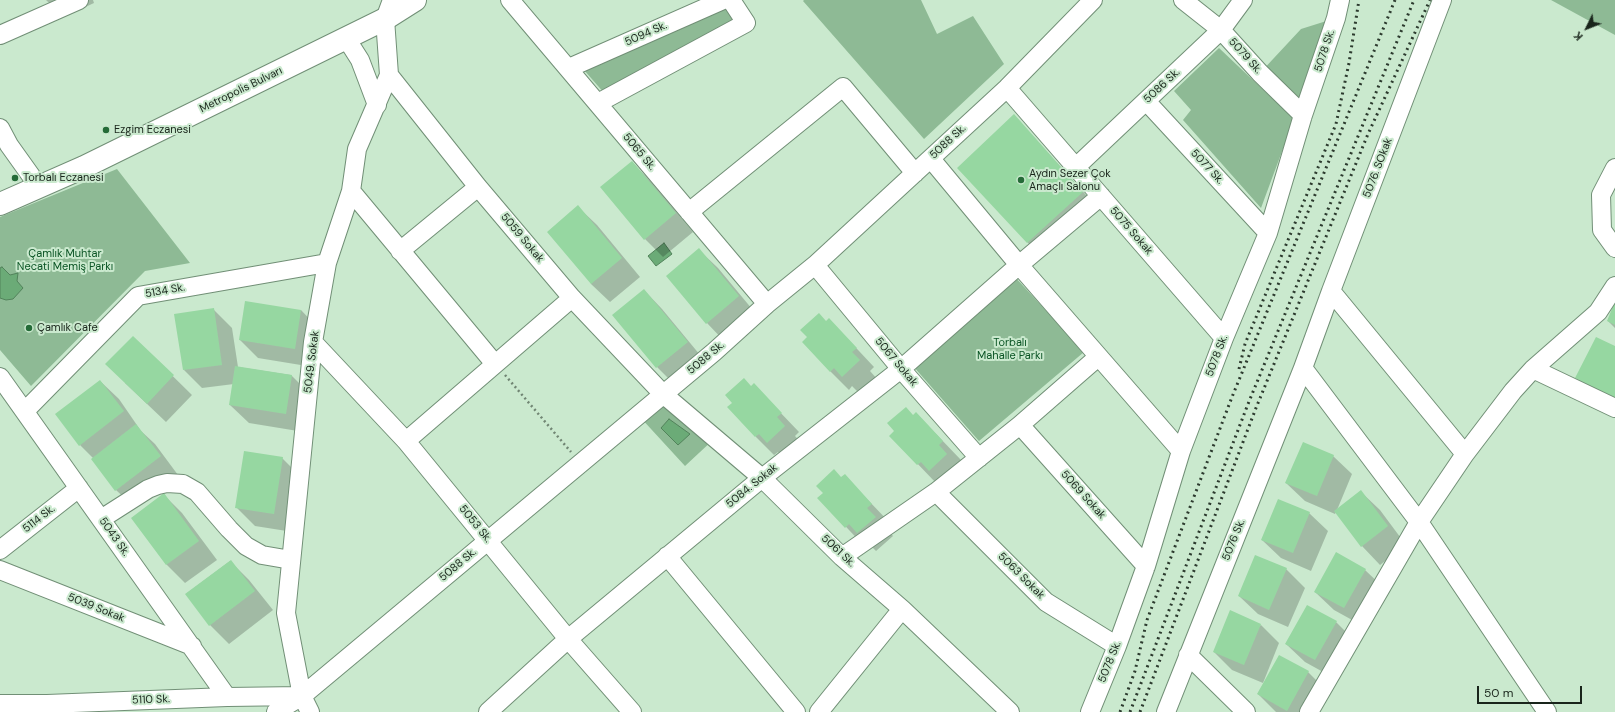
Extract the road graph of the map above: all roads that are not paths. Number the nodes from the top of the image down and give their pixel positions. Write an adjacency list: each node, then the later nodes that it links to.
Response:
1 (79, 0): 13 (street)
2 (415, 0): 11 (main road, Metropolis Bulvarı)
3 (510, 0): 15 (street, 5065 Sk.)
4 (723, 0): 15 (street, 5094 Sk.)
5 (731, 0): 19 (street)
6 (1093, 0): 17 (street, 5088 Sk.)
7 (1183, 0): 12 (street, 5079 Sk.)
8 (1243, 0): 12 (street, 5086 Sk.)
9 (1340, 0): 21 (street, 5078 Sk.)
10 (1442, 0): 40 (street, 5076. SOkak)
11 (389, 9): 14 (main road, Metropolis Bulvarı); 16 (street)
12 (1222, 30): 18 (street, 5086 Sk.); 21 (street, 5079 Sk.)
13 (0, 35)
14 (346, 38): 20 (street); 27 (main road, Metropolis Bulvarı)
15 (569, 68): 19 (street, 5065 Sk.)
16 (390, 75): 20 (street, 5049. Sokak); 28 (street, 5059 Sokak)
17 (1007, 88): 23 (street, 5088 Sk.); 24 (street, 5075 Sokak)
18 (1146, 101): 24 (street, 5086 Sk.); 33 (street, 5077 Sk.)
19 (598, 103): 32 (street, 5065 Sk.)
20 (376, 105): 29 (street, 5049. Sokak)
21 (1303, 115): 33 (street, 5078 Sk.)
22 (0, 128): 27 (street)
23 (931, 159): 26 (street, 5088 Sk.); 38 (street)
24 (1076, 167): 30 (street, 5075 Sokak)
25 (1615, 168): 34 (street)
26 (914, 173): 32 (street); 37 (street, 5088 Sk.)
27 (39, 187): 31 (main road, Metropolis Bulvarı)
28 (478, 187): 35 (street); 41 (street, 5059 Sokak)
29 (351, 191): 35 (street); 36 (street, 5049. Sokak)
30 (1101, 196): 38 (street, 5084. Sokak); 43 (street, 5075 Sokak)
31 (0, 204)
32 (689, 212): 42 (street, 5065 Sk.)
33 (1268, 233): 43 (street, 5078 Sk.)
34 (1615, 248)
35 (400, 251): 46 (street)
36 (327, 263): 44 (street, 5049. Sokak); 53 (street, 5134 Sk.)
37 (815, 265): 42 (street, 5088 Sk.); 48 (street, 5067 Sokak)
38 (1019, 265): 45 (street); 48 (street, 5084. Sokak)
39 (1615, 286): 49 (street)
40 (1331, 292): 47 (street, 5076. SOkak); 57 (street)
41 (572, 298): 46 (street); 51 (street, 5059 Sokak)
42 (767, 304): 51 (street, 5088 Sk.)
43 (1224, 338): 56 (street, 5078 Sk.)
44 (313, 342): 55 (street, 5053 Sk.); 68 (street, 5049. Sokak)
45 (1098, 357): 54 (street); 56 (street)
46 (495, 364): 55 (street)
47 (1303, 368): 63 (street); 75 (street, 5076 Sk.)
48 (901, 369): 58 (street, 5067 Sokak); 59 (street, 5084. Sokak)
49 (1534, 369): 52 (street); 57 (street)
50 (0, 377): 53 (street, 5043 Sk.)
51 (663, 394): 59 (street, 5061 Sk.); 64 (street, 5088 Sk.)
52 (1615, 408)
53 (24, 411): 60 (street, 5043 Sk.)
54 (1020, 424): 58 (street); 69 (street, 5069 Sokak)
55 (406, 441): 64 (street, 5053 Sk.)
56 (1181, 451): 69 (street, 5078 Sk.)
57 (1465, 454): 63 (street)
58 (979, 458): 61 (street)
59 (762, 478): 66 (street, 5084. Sokak); 67 (street, 5061 Sk.)
60 (79, 488): 62 (street, 5043 Sk.); 65 (street, 5114 Sk.)
61 (936, 492): 67 (street); 74 (street, 5063 Sokak)
62 (101, 519): 68 (street); 73 (street, 5043 Sk.)
63 (1419, 522): 89 (street); 90 (street)
64 (488, 540): 72 (street, 5053 Sk.); 76 (street, 5088 Sk.)
65 (0, 550)
66 (667, 556): 72 (street, 5084. Sokak); 83 (street)
67 (842, 556): 71 (street, 5061 Sk.)
68 (291, 560): 76 (street, 5049. Sokak)
69 (1146, 566): 74 (street, 5078 Sk.)
70 (0, 570): 73 (street, 5039 Sokak)
71 (902, 610): 84 (street); 85 (street, 5061 Sk.)
72 (568, 639): 81 (street, 5084. Sokak); 82 (street, 5053 Sk.)
73 (192, 646): 77 (street, 5043 Sk.)
74 (1117, 646): 86 (street, 5078 Sk.)
75 (1188, 655): 87 (street, 5076 Sk.); 88 (street)
76 (302, 696): 77 (street, 5110 Sk.); 79 (street, 5088 Sk.); 80 (street, 5049. Sokak)
77 (227, 697): 78 (street, 5110 Sk.)
78 (0, 704)
79 (276, 712)
80 (310, 712)
81 (488, 712)
82 (632, 712)
83 (796, 712)
84 (819, 712)
85 (1010, 712)
86 (1090, 712)
87 (1166, 712)
88 (1246, 712)
89 (1309, 712)
90 (1547, 712)

